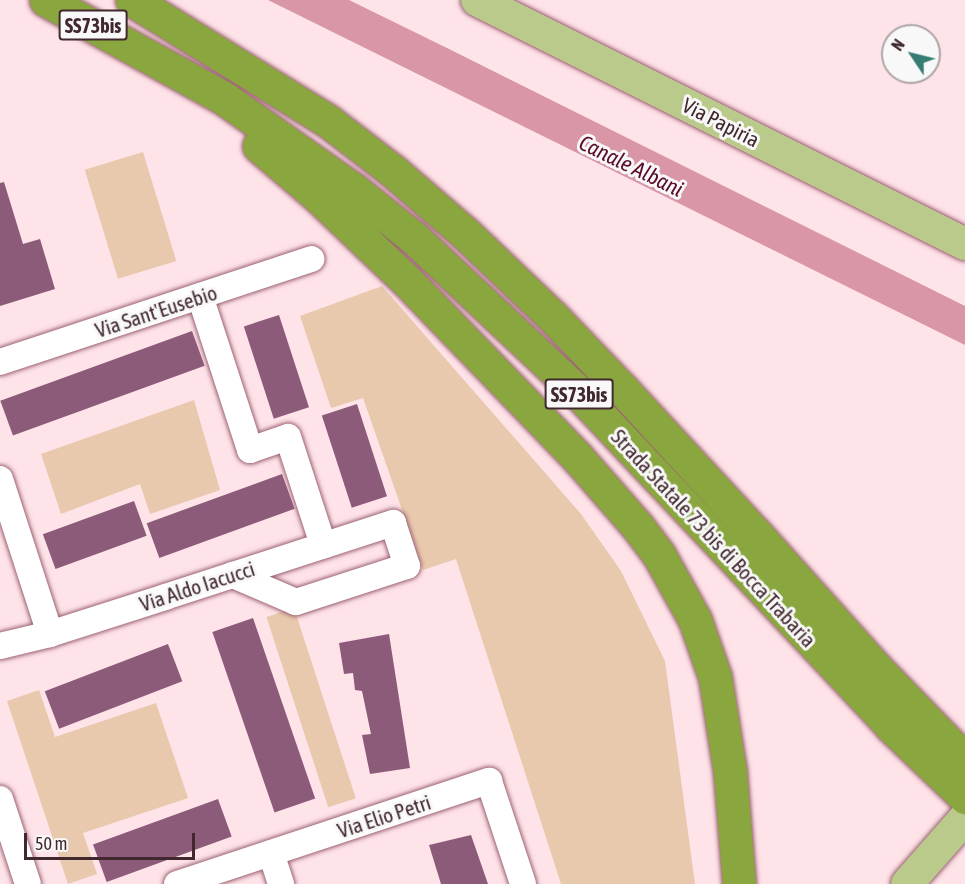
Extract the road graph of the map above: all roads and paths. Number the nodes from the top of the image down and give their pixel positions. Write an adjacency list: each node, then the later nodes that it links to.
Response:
1 (46, 0): 4 (highway, Strada Statale 73 bis di Bocca Trabaria / SS73bis)
2 (132, 0): 14 (highway, Strada Statale 73 bis di Bocca Trabaria / SS73bis)
3 (477, 0): 5 (main road, Via Papiria)
4 (141, 51): 15 (highway, Strada Statale 73 bis di Bocca Trabaria / SS73bis); 23 (highway)
5 (965, 243)
6 (311, 259): 7 (street, Via Sant'Eusebio)
7 (200, 296): 8 (street, Via Sant'Eusebio); 10 (street)
8 (0, 362)
9 (0, 479): 12 (street)
10 (323, 545): 11 (street, Via Aldo Iacucci); 11 (street, Via Aldo Iacucci)
11 (233, 575): 12 (street, Via Aldo Iacucci)
12 (50, 634): 13 (street, Via Aldo Iacucci)
13 (0, 646)
14 (965, 760)
15 (965, 797)
16 (0, 799): 19 (street)
17 (965, 818): 24 (main road)
18 (271, 853): 20 (street, Via Elio Petri); 21 (street); 22 (street, Via Elio Petri)
19 (28, 884)
20 (177, 884)
21 (280, 884)
22 (523, 884)
23 (739, 884)
24 (907, 884)

